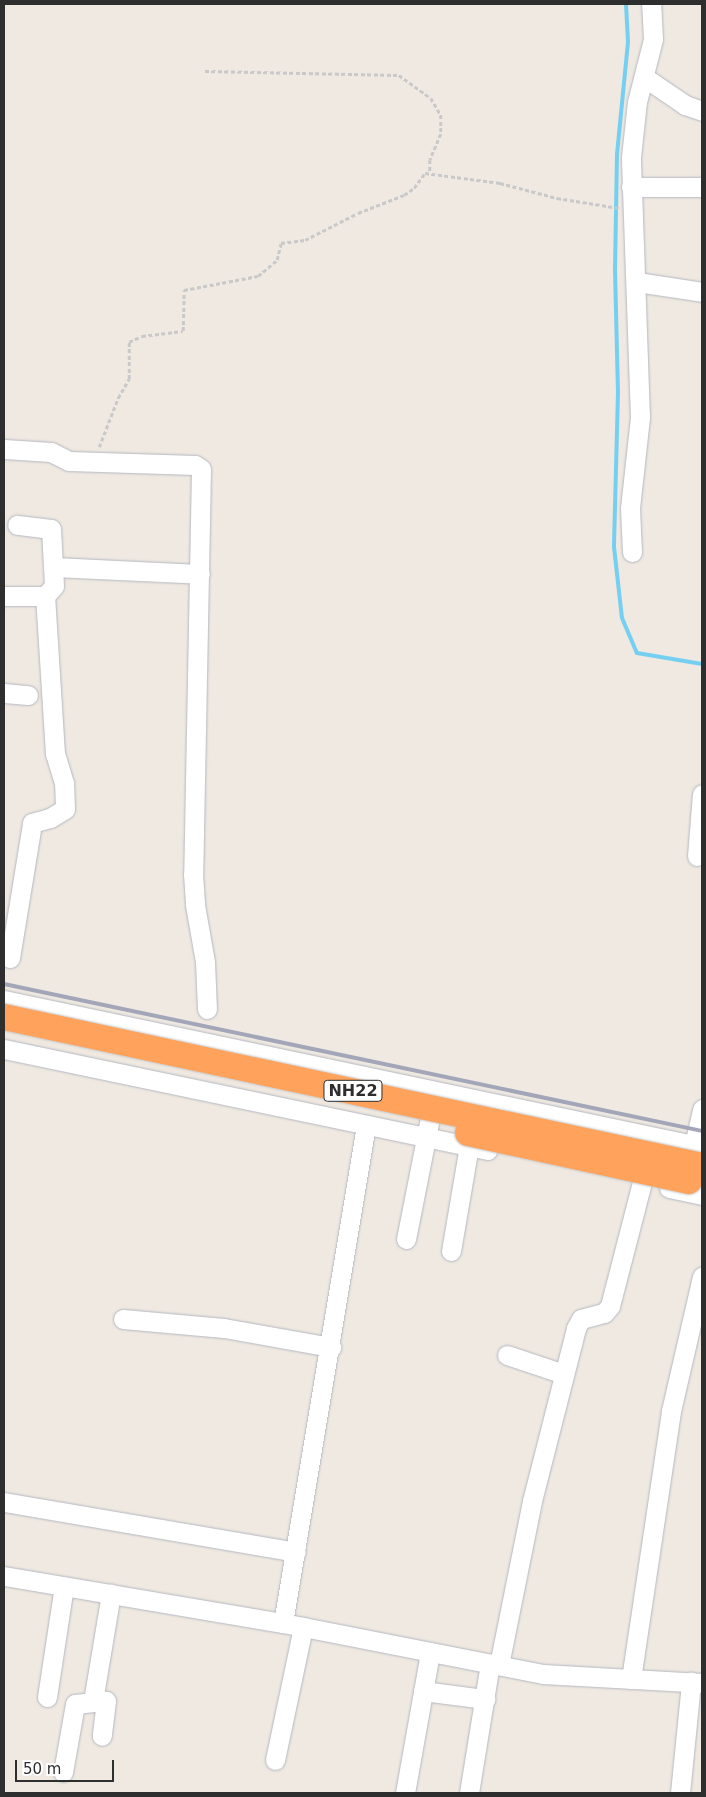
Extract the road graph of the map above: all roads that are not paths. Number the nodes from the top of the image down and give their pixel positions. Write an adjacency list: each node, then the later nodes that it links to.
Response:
1 (651, 4): 2 (street)
2 (644, 77): 3 (street); 4 (street)
3 (702, 111)
4 (631, 187): 5 (street); 6 (street)
5 (702, 187)
6 (637, 282): 7 (street); 10 (street)
7 (702, 292)
8 (4, 449): 12 (street)
9 (17, 525): 11 (street)
10 (632, 552)
11 (54, 567): 12 (street); 14 (street)
12 (200, 574): 21 (street)
13 (4, 596): 14 (street)
14 (45, 596): 19 (street)
15 (4, 694): 16 (street)
16 (28, 695)
17 (702, 794): 18 (street)
18 (697, 856)
19 (10, 958)
20 (4, 1000): 25 (street)
21 (207, 1009)
22 (4, 1017): 30 (highway, NH22, bridge)
23 (4, 1036): 32 (highway, NH22, bridge)
24 (4, 1049): 27 (street)
25 (435, 1092): 28 (street); 30 (street)
26 (702, 1109): 30 (street)
27 (366, 1125): 28 (street); 38 (street)
28 (426, 1137): 29 (street); 34 (street)
29 (470, 1146): 31 (street); 35 (street)
30 (699, 1153)
31 (642, 1182): 33 (street); 40 (street)
32 (702, 1184)
33 (702, 1195)
34 (406, 1239)
35 (451, 1251)
36 (702, 1277): 50 (street)
37 (123, 1319): 38 (street)
38 (331, 1347): 42 (street)
39 (507, 1355): 40 (street)
40 (564, 1374): 49 (street)
41 (4, 1502): 42 (street)
42 (296, 1552): 46 (street)
43 (4, 1576): 44 (street)
44 (64, 1586): 45 (street); 53 (street)
45 (111, 1594): 46 (street); 55 (street)
46 (283, 1623): 47 (street)
47 (302, 1626): 48 (street); 57 (street)
48 (430, 1652): 49 (street); 52 (street)
49 (495, 1664): 50 (street); 54 (street)
50 (631, 1678): 51 (street)
51 (697, 1683): 61 (street)
52 (423, 1691): 54 (street); 59 (street)
53 (47, 1697)
54 (485, 1699): 60 (street)
55 (93, 1701): 56 (street); 58 (street)
56 (102, 1736)
57 (275, 1760)
58 (62, 1772)
59 (405, 1793)
60 (469, 1793)
61 (680, 1793)

